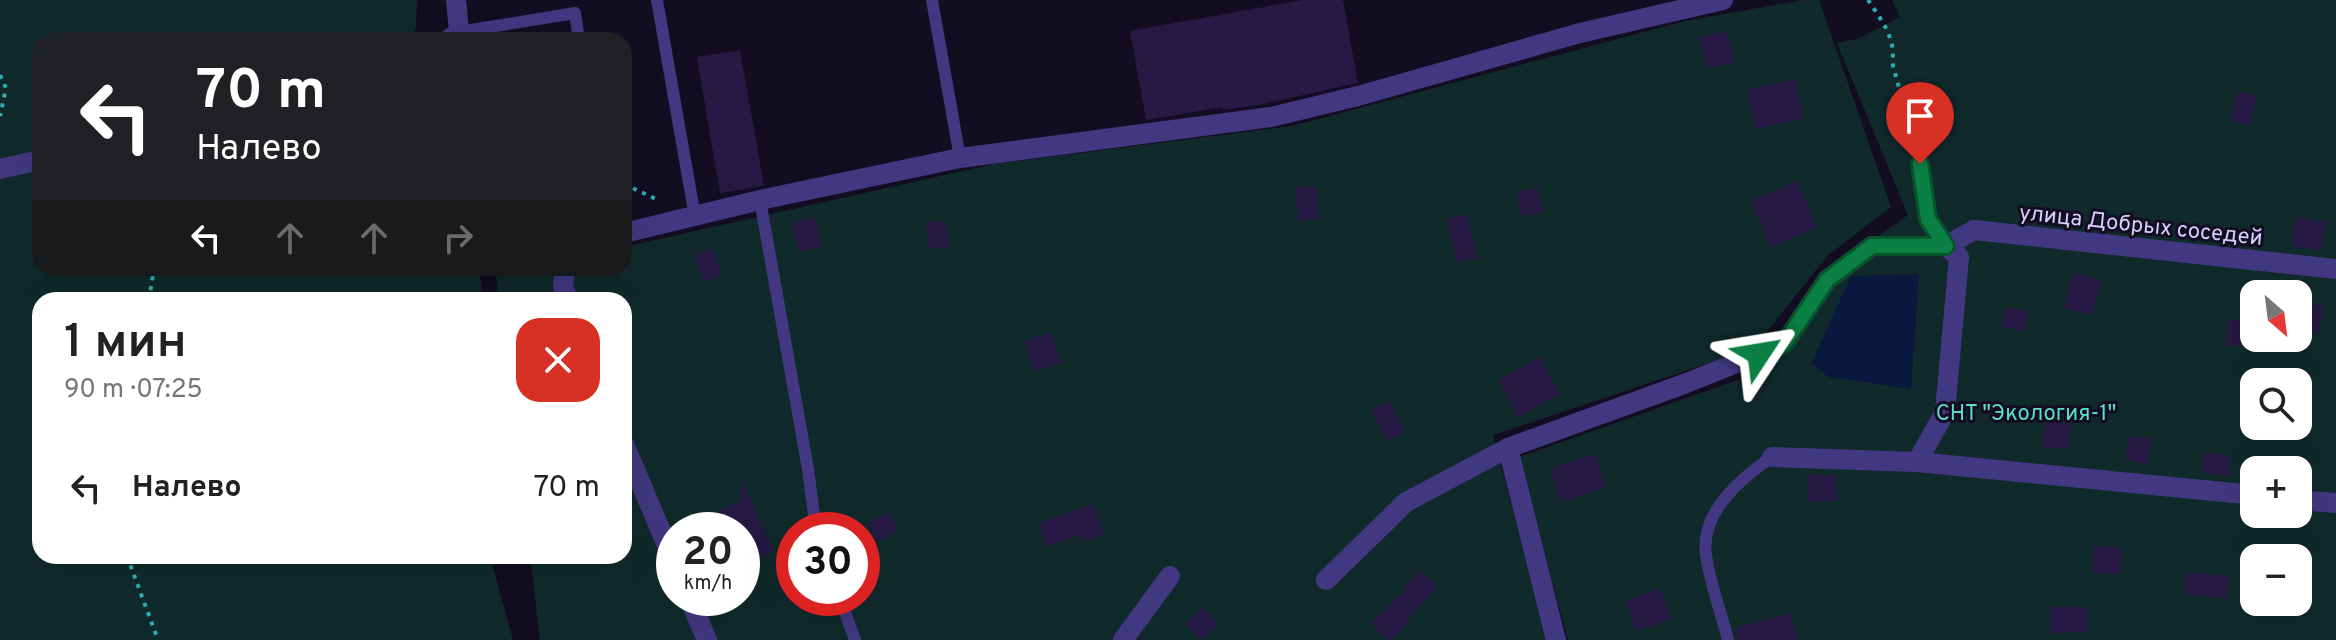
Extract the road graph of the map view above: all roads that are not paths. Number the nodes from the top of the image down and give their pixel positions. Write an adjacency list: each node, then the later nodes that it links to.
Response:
1 (456, 0): 6 (street)
2 (657, 0): 14 (lane)
3 (932, 0): 9 (lane)
4 (1723, 0): 9 (street)
5 (574, 7): 7 (lane); 8 (lane)
6 (454, 32)
7 (471, 32)
8 (578, 32)
9 (960, 158): 13 (street)
10 (32, 162): 12 (street)
11 (1920, 164): 16 (lane)
12 (0, 169)
13 (760, 200): 14 (street); 25 (lane)
14 (695, 217): 15 (street)
15 (632, 231)
16 (1946, 246): 17 (street, улица Добрых соседей); 18 (street); 20 (street)
17 (2336, 269)
18 (1508, 448): 28 (street); 34 (street)
19 (1772, 457): 20 (street); 35 (lane)
20 (1917, 462): 22 (street)
21 (632, 463): 26 (street)
22 (2240, 494)
23 (2312, 501): 24 (street)
24 (2336, 503)
25 (814, 512)
26 (656, 520)
27 (1170, 576): 33 (street)
28 (1326, 580)
29 (697, 616): 31 (street)
30 (846, 616): 32 (lane)
31 (707, 640)
32 (855, 640)
33 (1123, 640)
34 (1556, 640)
35 (1728, 640)

